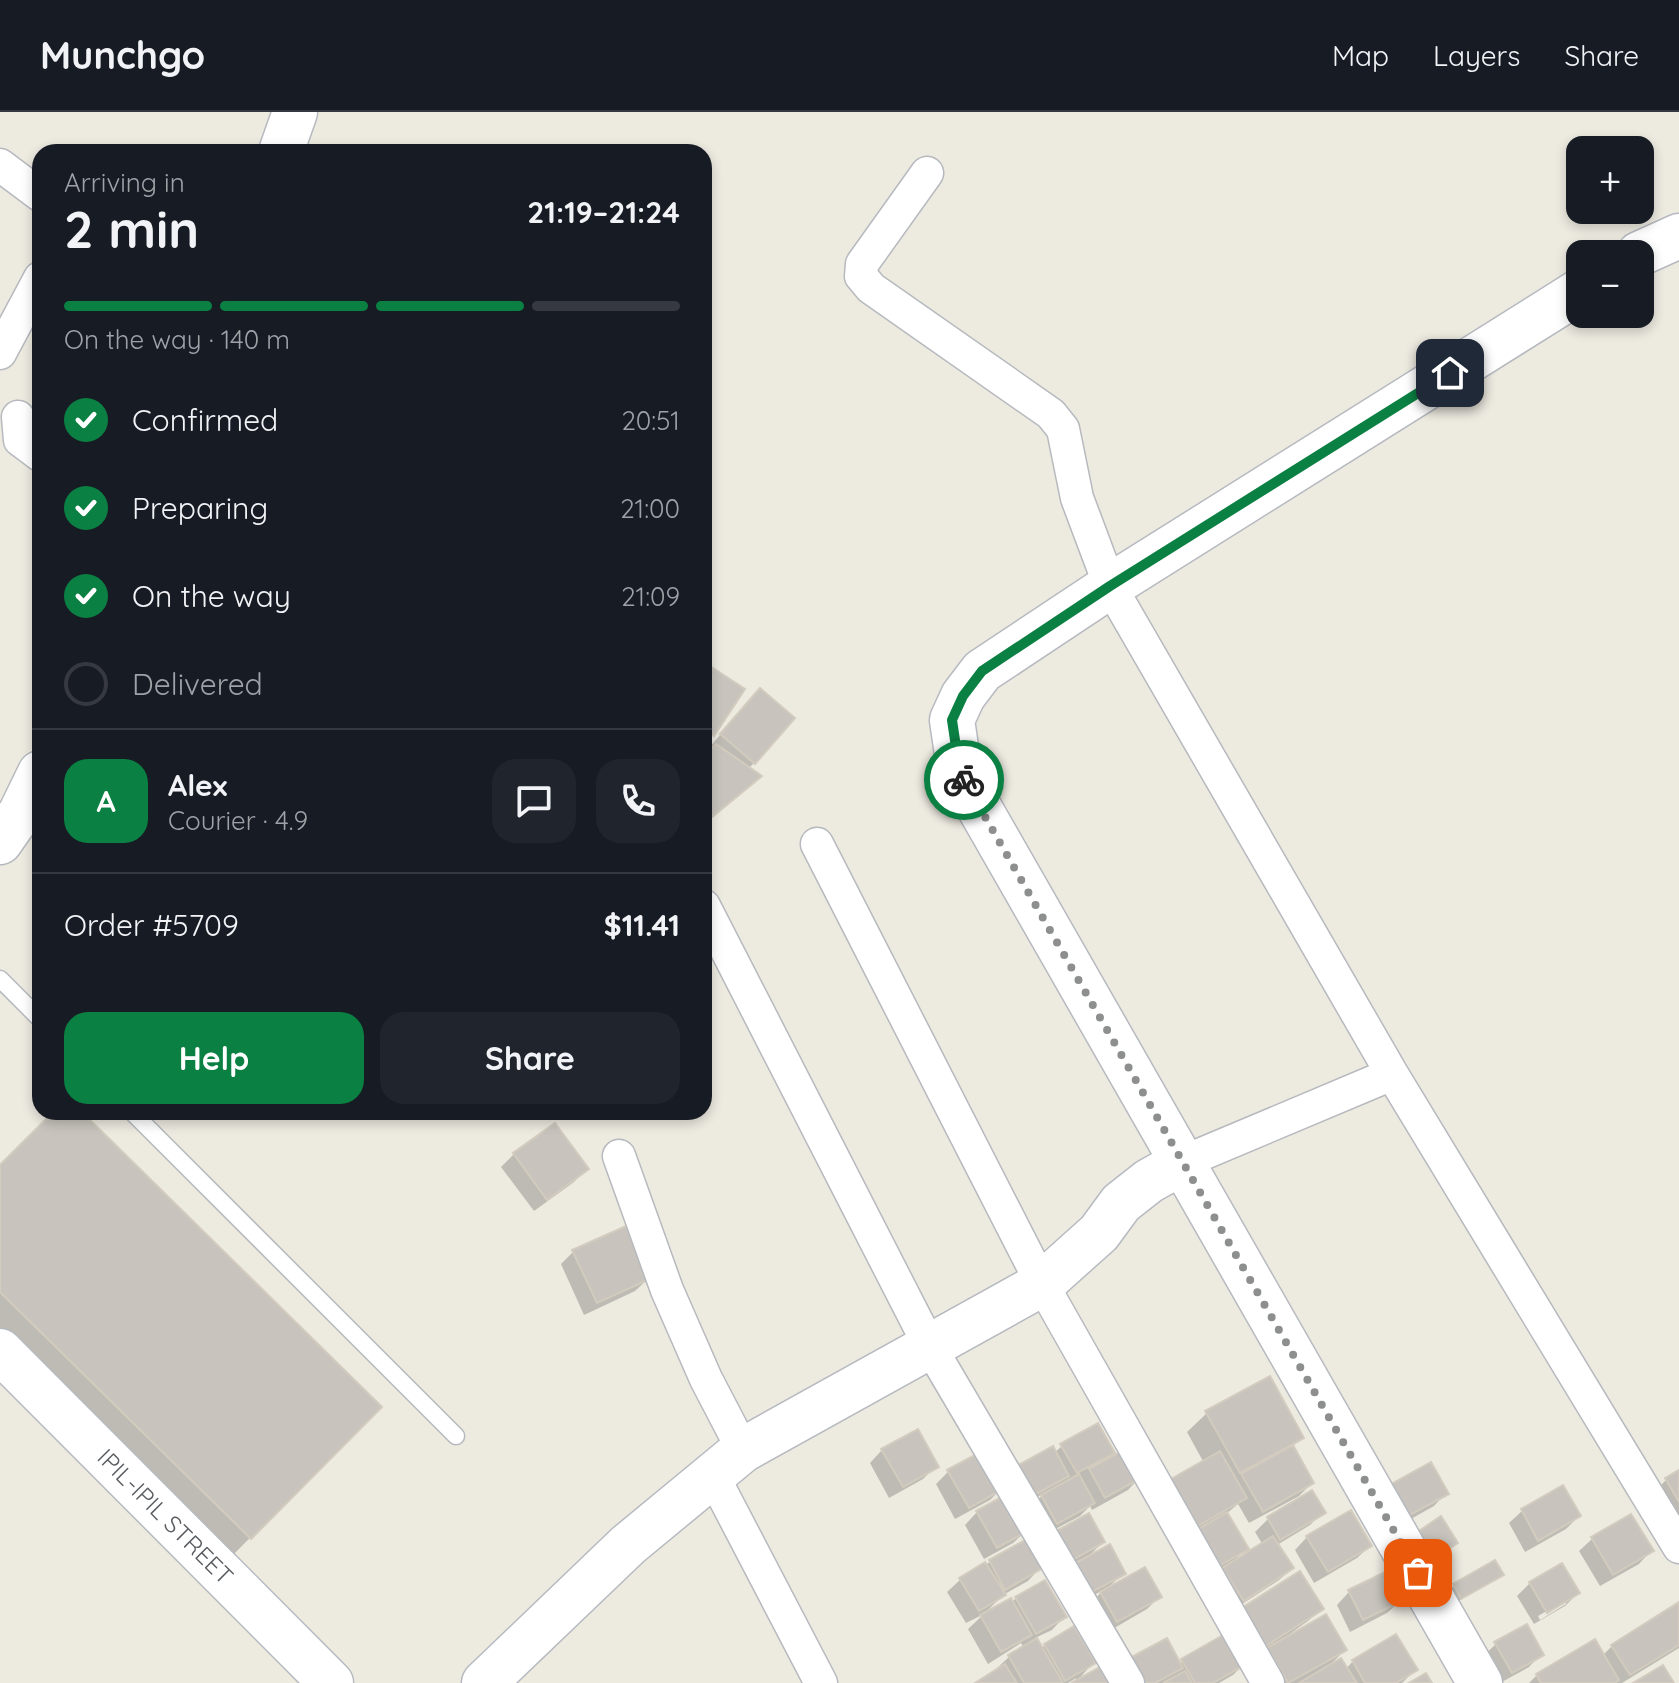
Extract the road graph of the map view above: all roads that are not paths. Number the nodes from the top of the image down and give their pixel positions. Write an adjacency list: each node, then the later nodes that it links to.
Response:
1 (295, 112): 2 (street)
2 (284, 144)
3 (0, 165): 5 (street)
4 (927, 173): 13 (street)
5 (32, 189)
6 (1679, 236): 7 (street)
7 (1654, 247)
8 (32, 293): 10 (street)
9 (1566, 300): 13 (street)
10 (0, 353)
11 (19, 414): 12 (street)
12 (32, 449)
13 (1110, 586): 20 (street); 23 (street)
14 (32, 789): 15 (street)
15 (0, 842)
16 (817, 844): 24 (street)
17 (712, 922): 25 (street)
18 (0, 979): 19 (lane)
19 (32, 1011)
20 (1392, 1074): 23 (street); 29 (street)
21 (140, 1120): 27 (lane)
22 (619, 1156): 28 (street)
23 (1183, 1162): 24 (street); 35 (street)
24 (1042, 1284): 25 (street); 34 (street)
25 (929, 1345): 28 (street); 33 (street)
26 (0, 1351): 30 (street, IPIL-IPIL STREET)
27 (456, 1436)
28 (728, 1462): 31 (street); 32 (street)
29 (1679, 1547)
30 (331, 1683)
31 (484, 1683)
32 (821, 1683)
33 (1128, 1683)
34 (1268, 1683)
35 (1480, 1683)

